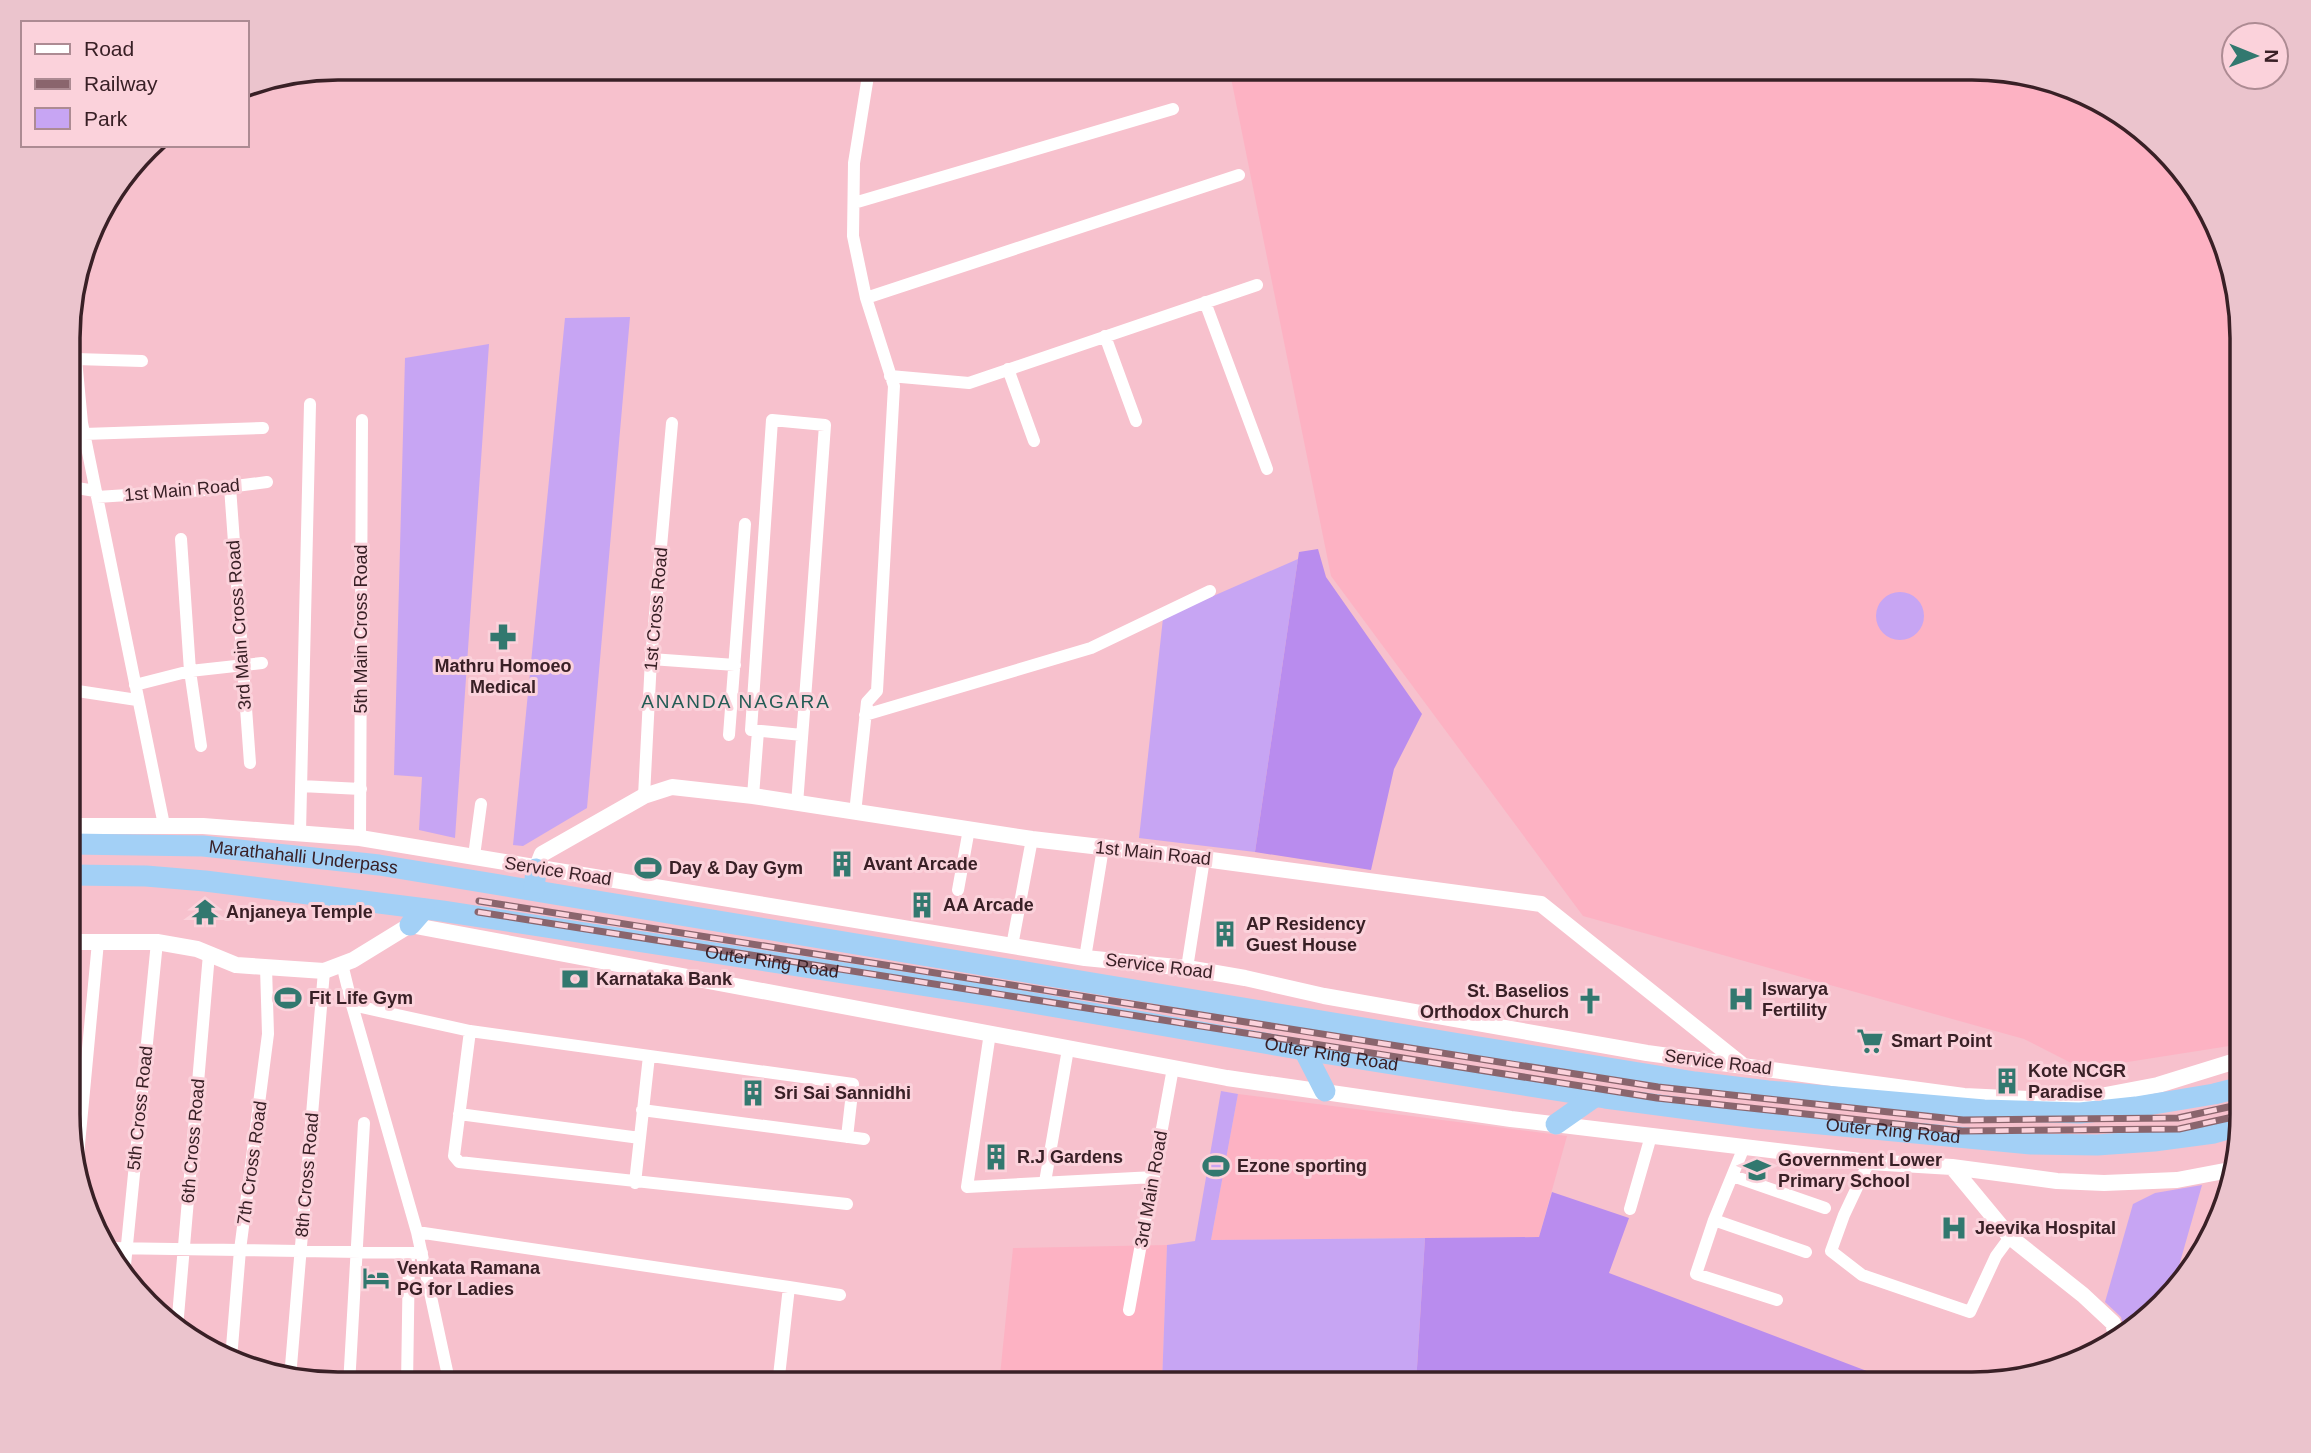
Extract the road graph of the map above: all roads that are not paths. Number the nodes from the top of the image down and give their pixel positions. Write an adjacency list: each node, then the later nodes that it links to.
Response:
1 (867, 80): 4 (street)
2 (1173, 108): 4 (street)
3 (1239, 175): 6 (street)
4 (854, 203): 6 (street)
5 (1257, 285): 7 (street)
6 (866, 298): 12 (street)
7 (1205, 302): 8 (street); 21 (street)
8 (1105, 336): 11 (street); 15 (street)
9 (80, 359): 10 (street)
10 (142, 361)
11 (1008, 369): 12 (street); 20 (street)
12 (890, 376): 37 (street)
13 (310, 404): 43 (street)
14 (362, 420): 44 (street, 5th Main Cross Road)
15 (1136, 421)
16 (672, 423): 29 (street, 1st Cross Road)
17 (80, 425): 18 (street)
18 (263, 428)
19 (80, 429): 25 (street)
20 (1034, 441)
21 (1267, 470)
22 (267, 482): 23 (street, 1st Main Road)
23 (230, 487): 25 (street, 1st Main Road); 31 (street, 3rd Main Cross Road)
24 (80, 490): 25 (street, 1st Main Road)
25 (96, 494): 34 (street)
26 (746, 524): 32 (street)
27 (181, 539): 33 (street)
28 (1210, 591): 37 (street)
29 (651, 659): 32 (street); 45 (street, 1st Cross Road)
30 (262, 663): 31 (street)
31 (241, 664): 33 (street); 42 (street, 3rd Main Cross Road)
32 (735, 665): 40 (street)
33 (190, 671): 34 (street); 41 (street)
34 (135, 685): 36 (street)
35 (80, 691): 36 (street)
36 (137, 700): 50 (street)
37 (865, 715): 49 (street)
38 (758, 731): 39 (street); 39 (street); 46 (street)
39 (802, 735): 48 (street)
40 (730, 736)
41 (201, 746)
42 (250, 763)
43 (301, 786): 44 (street); 53 (street)
44 (361, 789): 54 (street, 5th Main Cross Road)
45 (644, 796): 46 (street, 1st Main Road); 60 (street, 1st Main Road)
46 (754, 796): 48 (street, 1st Main Road)
47 (481, 804): 58 (street)
48 (797, 804): 49 (street, 1st Main Road)
49 (855, 813): 52 (street, 1st Main Road)
50 (164, 825): 51 (street, Service Road); 53 (street, Service Road)
51 (80, 826)
52 (969, 829): 55 (street, 1st Main Road); 63 (street)
53 (300, 832): 54 (street, Service Road)
54 (360, 838): 58 (street, Service Road)
55 (1032, 839): 57 (street, 1st Main Road); 68 (street)
56 (80, 844): 62 (highway, Marathahalli Underpass)
57 (1103, 848): 59 (street, 1st Main Road); 70 (street)
58 (474, 856): 60 (street, Service Road)
59 (1204, 859): 73 (street); 82 (street, 1st Main Road)
60 (536, 869): 62 (highway); 68 (street, Service Road)
61 (80, 875): 64 (highway, Marathahalli Underpass)
62 (534, 890): 86 (highway, Outer Ring Road)
63 (958, 890)
64 (417, 917): 71 (street); 77 (street); 79 (highway, Outer Ring Road)
65 (80, 942): 66 (street)
66 (98, 942): 67 (street); 93 (street)
67 (157, 942): 69 (street); 114 (street, 5th Cross Road)
68 (1012, 946): 70 (street, Service Road)
69 (209, 954): 72 (street); 115 (street, 6th Cross Road)
70 (1085, 958): 73 (street, Service Road)
71 (342, 964): 74 (street); 75 (street)
72 (265, 967): 74 (street); 116 (street, 7th Cross Road)
73 (1187, 968): 82 (street, Service Road)
74 (324, 971): 117 (street, 8th Cross Road)
75 (352, 1005): 76 (street); 111 (street)
76 (470, 1031): 80 (street); 90 (street)
77 (990, 1032): 78 (street); 105 (street)
78 (1068, 1049): 83 (street); 105 (street)
79 (1304, 1050): 85 (highway); 87 (highway, Outer Ring Road)
80 (649, 1056): 89 (street); 96 (street)
81 (2230, 1063): 82 (street, Service Road)
82 (1741, 1064)
83 (1173, 1068): 85 (street); 104 (street, 3rd Main Road)
84 (2230, 1090): 86 (highway, Outer Ring Road)
85 (1325, 1091): 92 (street)
86 (2214, 1094): 88 (highway)
87 (1596, 1096): 92 (highway); 94 (highway, Outer Ring Road)
88 (2230, 1101)
89 (642, 1110): 96 (street); 97 (street)
90 (459, 1114): 97 (street); 106 (street)
91 (364, 1123): 118 (street)
92 (1556, 1124): 95 (street)
93 (81, 1126)
94 (2230, 1128)
95 (1651, 1136): 99 (street); 109 (street)
96 (847, 1137): 98 (street)
97 (640, 1138): 106 (street)
98 (864, 1139)
99 (1744, 1147): 100 (street); 103 (street)
100 (1869, 1162): 101 (street); 112 (street)
101 (1952, 1167): 102 (street); 112 (street)
102 (2225, 1171)
103 (1733, 1176): 108 (street); 110 (street)
104 (1154, 1177): 105 (street); 125 (street, 3rd Main Road)
105 (1045, 1182)
106 (635, 1183): 107 (street)
107 (847, 1203)
108 (1825, 1208)
109 (1630, 1209)
110 (1714, 1220): 119 (street); 124 (street)
111 (417, 1232): 120 (street); 122 (street)
112 (2010, 1237): 127 (street)
113 (118, 1248): 114 (street)
114 (127, 1248): 115 (street); 121 (street, 5th Cross Road)
115 (184, 1249): 116 (street); 126 (street, 6th Cross Road)
116 (240, 1250): 117 (street); 128 (street, 7th Cross Road)
117 (300, 1251): 118 (street); 129 (street, 8th Cross Road)
118 (358, 1252): 120 (street); 130 (street)
119 (1806, 1252)
120 (415, 1253): 131 (street); 132 (street)
121 (126, 1260)
122 (789, 1287): 123 (street); 133 (street)
123 (840, 1296)
124 (1777, 1300)
125 (1129, 1310)
126 (178, 1316)
127 (2114, 1330)
128 (232, 1349)
129 (291, 1368)
130 (350, 1372)
131 (408, 1372)
132 (447, 1372)
133 (779, 1372)

